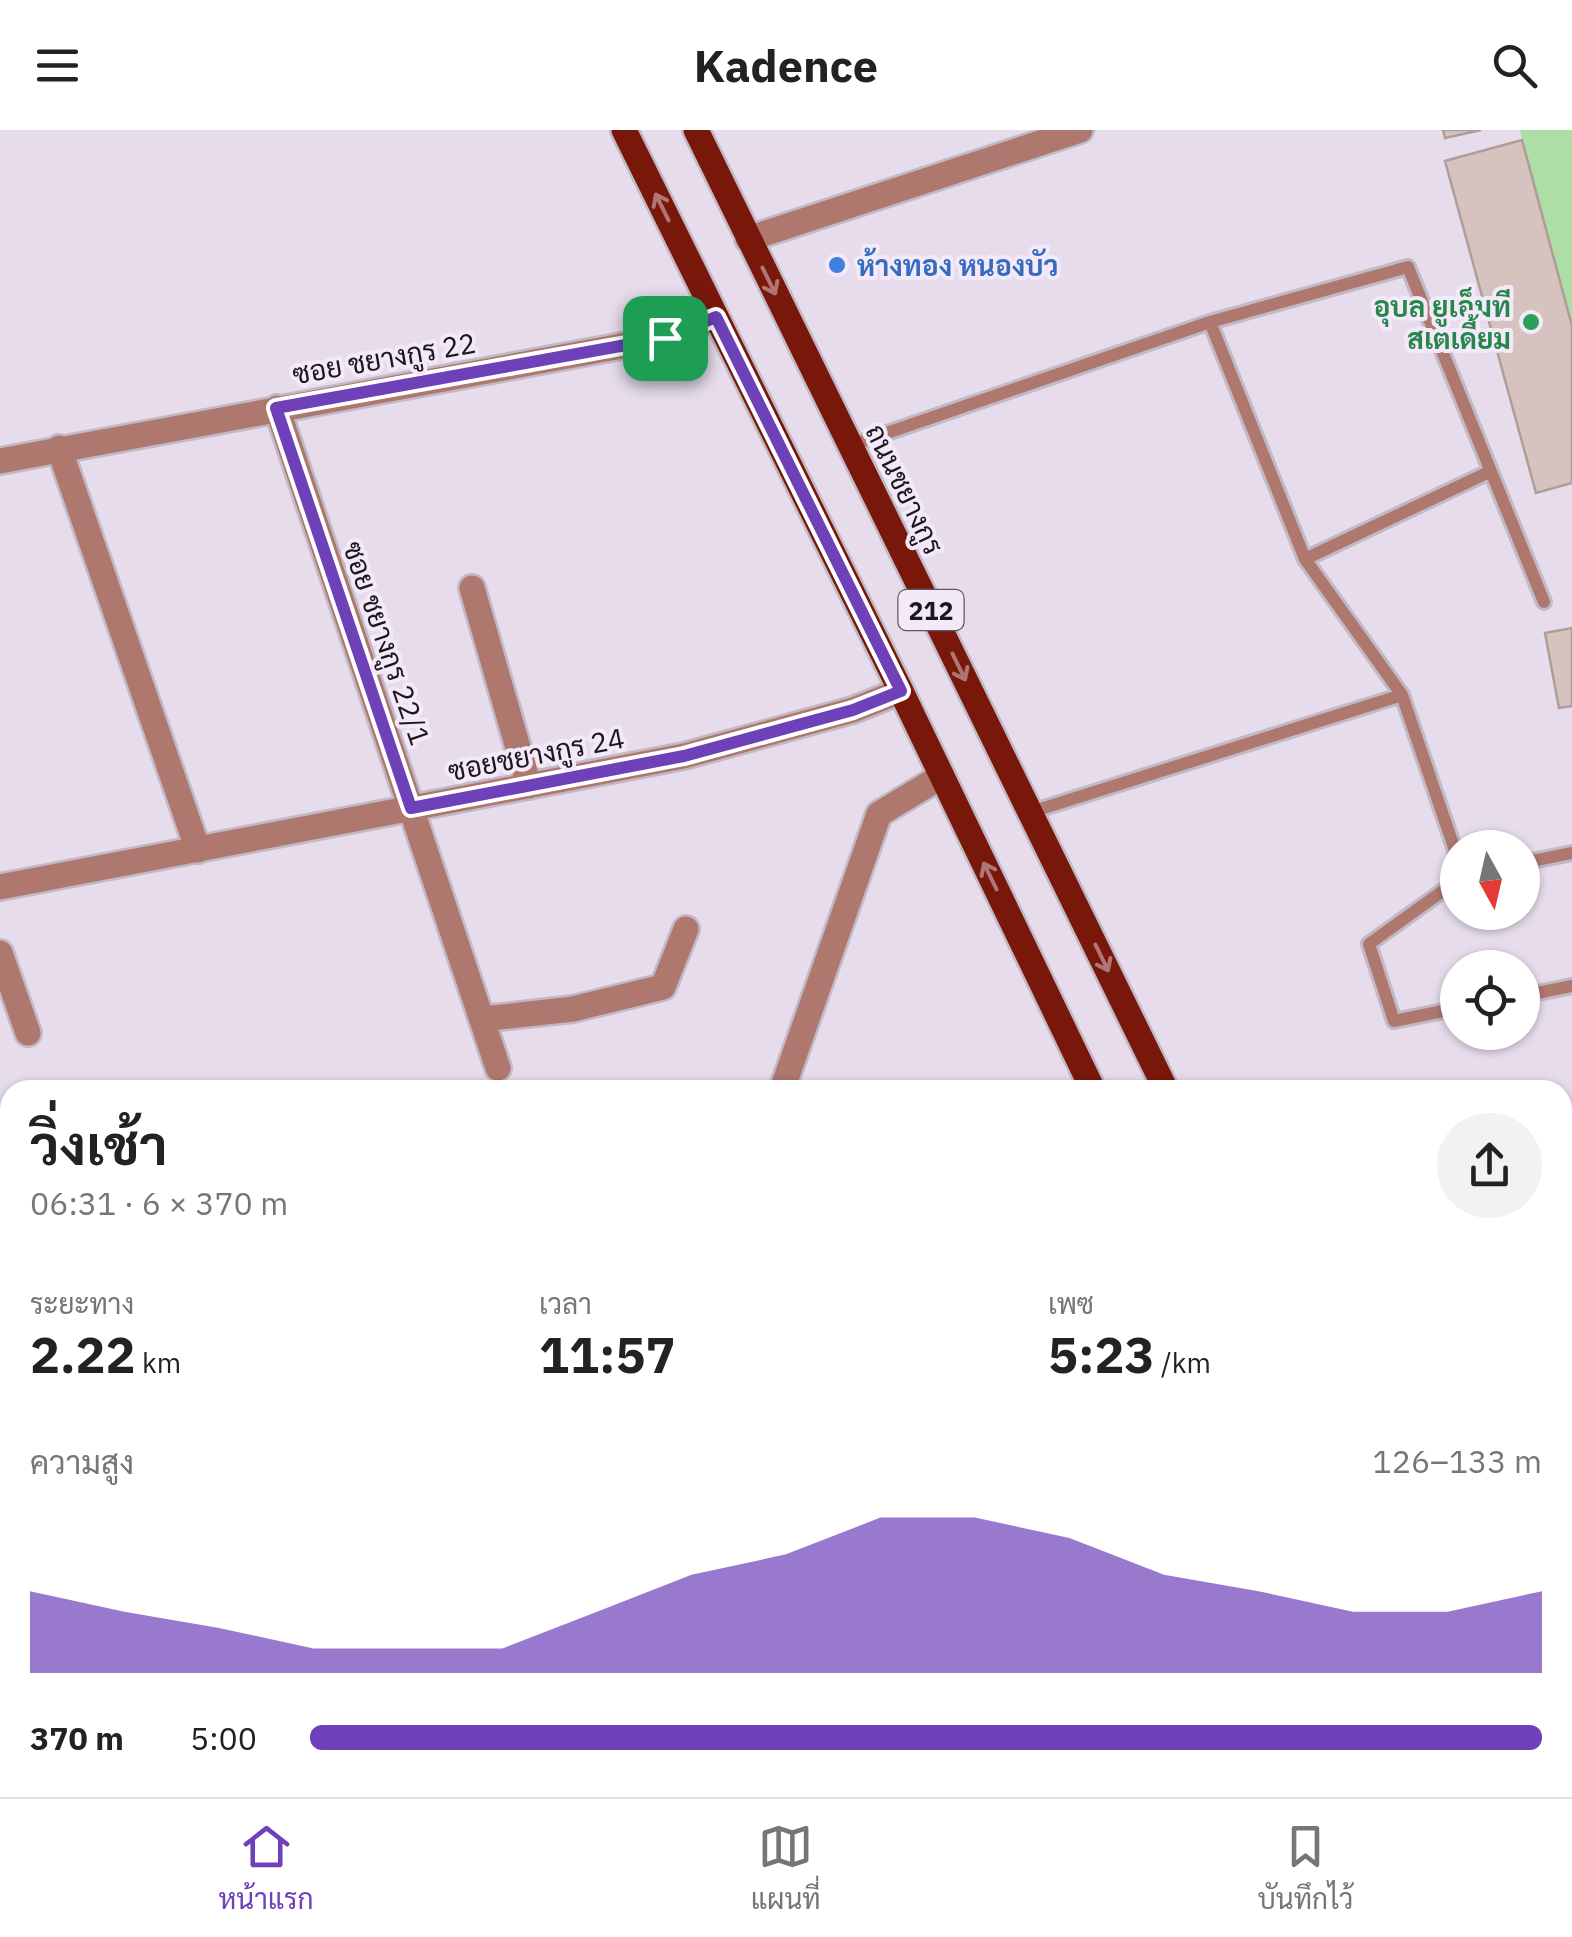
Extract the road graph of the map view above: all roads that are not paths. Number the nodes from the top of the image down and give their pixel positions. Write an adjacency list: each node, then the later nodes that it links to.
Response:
1 (624, 130): 6 (main road, 212, one-way to 1)
2 (696, 130): 5 (main road, ถนนชยางกูร / 212)
3 (1080, 130): 4 (street)
4 (1004, 141): 5 (street)
5 (748, 239): 9 (main road, ถนนชยางกูร / 212, one-way to 9)
6 (716, 317): 8 (street, ซอย ชยางกูร 22); 16 (main road, 212)
7 (1210, 322): 9 (lane); 12 (lane); 13 (lane)
8 (276, 408): 10 (street, ซอย ชยางกูร 22); 20 (street, ซอย ชยางกูร 22/1)
9 (850, 446): 21 (main road, ถนนชยางกูร / 212, one-way to 21)
10 (59, 448): 11 (street, ซอย ชยางกูร 22); 23 (street)
11 (0, 461)
12 (1490, 472): 13 (lane); 15 (lane)
13 (1305, 560): 17 (lane)
14 (472, 588): 19 (street)
15 (1544, 602)
16 (901, 691): 18 (main road, 212); 19 (street, ซอยชยางกูร 24)
17 (1402, 695): 21 (lane); 22 (lane)
18 (942, 776): 36 (street); 37 (main road, 212, one-way to 18)
19 (529, 786): 20 (street, ซอยชยางกูร 24)
20 (411, 808): 23 (street, ซอยชยางกูร 24); 33 (street, ซอย ชยางกูร 22/1)
21 (1031, 812): 38 (main road, ถนนชยางกูร / 212, one-way to 38)
22 (1448, 830)
23 (198, 850): 26 (street, ซอยชยางกูร 24)
24 (1572, 852): 25 (lane)
25 (1540, 859)
26 (0, 887)
27 (1440, 893): 32 (lane)
28 (686, 930): 33 (street)
29 (0, 952): 34 (street)
30 (1572, 986): 31 (lane)
31 (1540, 992)
32 (1440, 1012)
33 (483, 1018): 35 (street, ซอย ชยางกูร 22/1)
34 (28, 1032)
35 (498, 1068)
36 (786, 1080)
37 (1088, 1080)
38 (1161, 1080)

